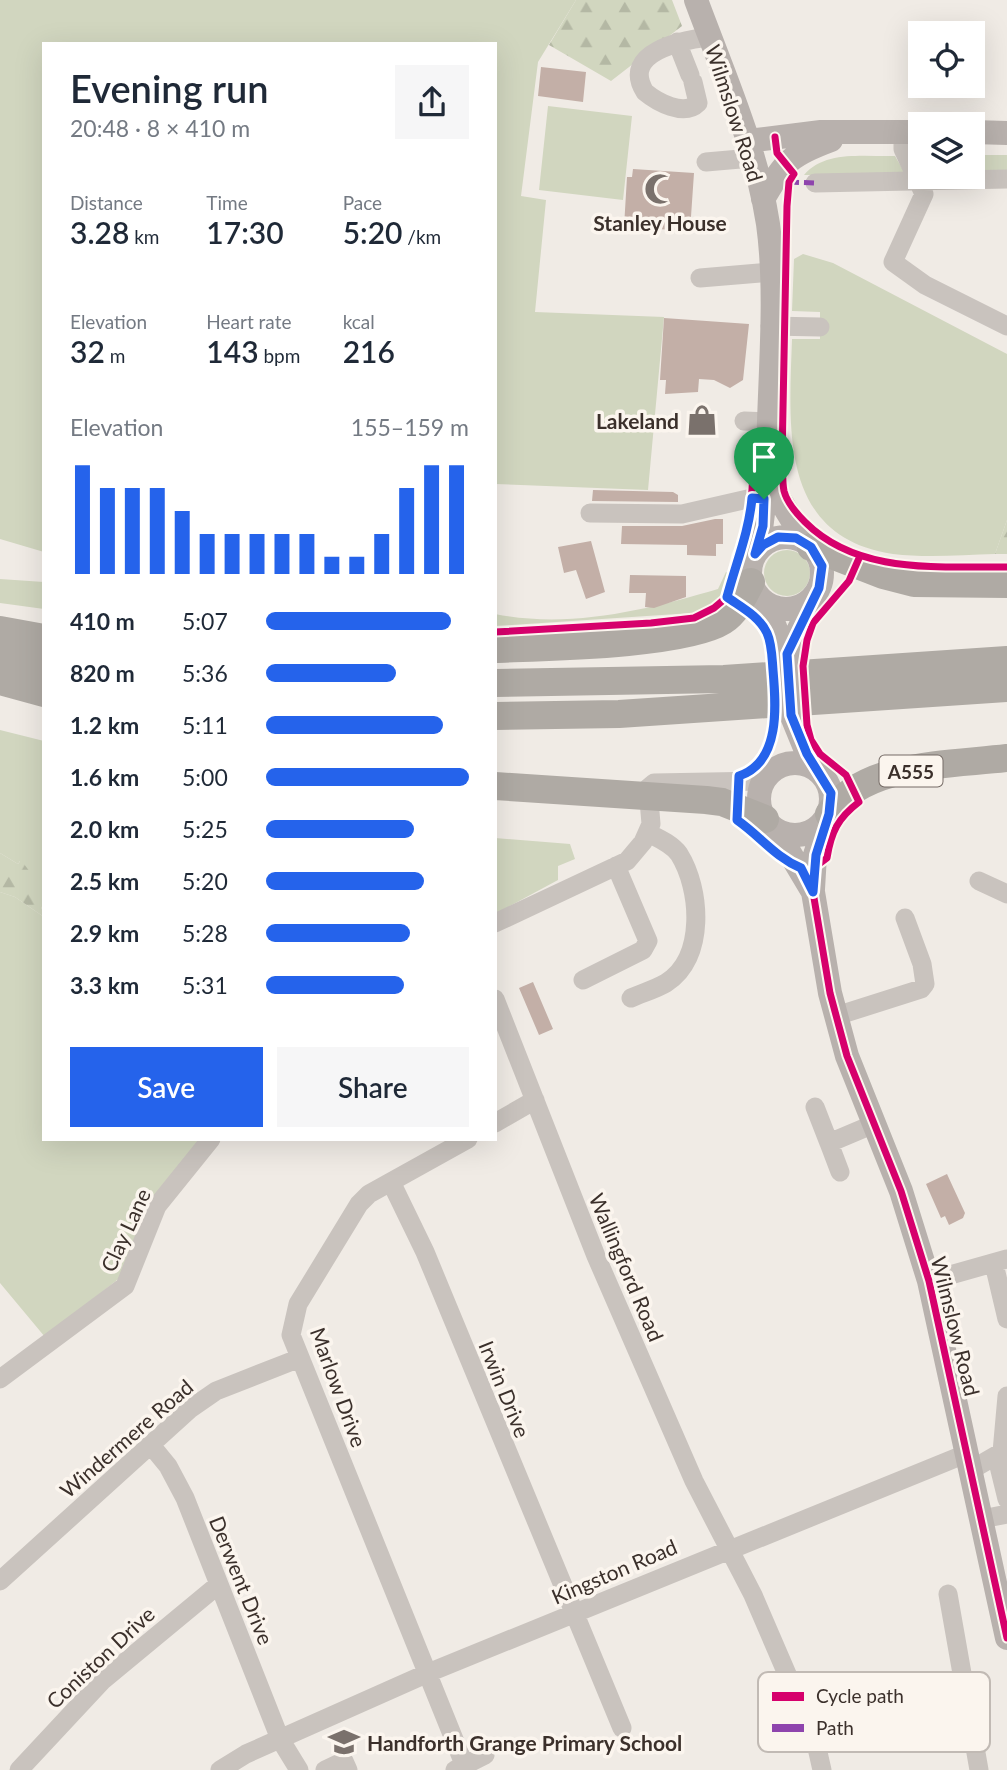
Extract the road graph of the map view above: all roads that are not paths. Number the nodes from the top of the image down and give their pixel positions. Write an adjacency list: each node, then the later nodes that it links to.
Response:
1 (696, 0): 2 (main road, Wilmslow Road)
2 (709, 37): 3 (street); 9 (main road, Wilmslow Road)
3 (677, 42): 3 (street)
4 (858, 130): 5 (main road); 9 (main road); 17 (main road)
5 (908, 132)
6 (985, 132): 7 (main road)
7 (1007, 133)
8 (908, 140): 10 (street)
9 (750, 149): 11 (street); 17 (main road, Wilmslow Road)
10 (908, 161)
11 (706, 162)
12 (1007, 179): 13 (street)
13 (985, 180)
14 (815, 183): 15 (street)
15 (908, 183)
16 (921, 189): 21 (street)
17 (763, 199): 18 (main road, Wilmslow Road)
18 (771, 272): 19 (street); 20 (main road, Wilmslow Road)
19 (700, 278)
20 (770, 326): 22 (street); 24 (main road, Wilmslow Road)
21 (1007, 326)
22 (820, 327)
23 (744, 421): 24 (street)
24 (768, 422): 25 (main road, Wilmslow Road)
25 (766, 489): 26 (street); 27 (main road); 28 (main road, Wilmslow Road)
26 (590, 513)
27 (809, 545): 28 (main road); 29 (highway); 31 (main road)
28 (755, 554): 30 (main road)
29 (1007, 584)
30 (759, 592): 31 (main road); 36 (highway); 37 (main road)
31 (815, 595): 37 (main road)
32 (0, 620): 33 (highway)
33 (42, 625)
34 (0, 630): 35 (highway)
35 (42, 638)
36 (497, 649)
37 (787, 657): 45 (main road, bridge)
38 (0, 658): 40 (highway)
39 (1007, 660): 42 (highway)
40 (42, 666)
41 (0, 681): 44 (highway)
42 (497, 683)
43 (1007, 688): 46 (highway)
44 (42, 692)
45 (791, 715): 48 (main road); 49 (main road)
46 (497, 716)
47 (1007, 758): 52 (highway, A555)
48 (821, 774): 49 (main road); 52 (main road)
49 (766, 778): 51 (street); 53 (main road)
50 (497, 786): 51 (highway)
51 (647, 796): 53 (highway); 54 (street)
52 (828, 816): 53 (main road); 57 (main road, Wilmslow Road)
53 (770, 825): 57 (main road, Wilmslow Road)
54 (648, 833): 55 (street); 62 (street)
55 (617, 866): 60 (street); 61 (street)
56 (979, 881): 58 (street)
57 (813, 892): 64 (main road, Wilmslow Road)
58 (1007, 894)
59 (905, 918): 64 (street)
60 (497, 922)
61 (583, 980)
62 (631, 998)
63 (497, 1004): 65 (street, Wallingford Road)
64 (836, 1016): 68 (main road, Wilmslow Road)
65 (535, 1100): 67 (street); 86 (street, Wallingford Road)
66 (815, 1107): 71 (street)
67 (497, 1122)
68 (874, 1124): 71 (street); 75 (main road, Wilmslow Road)
69 (209, 1141): 78 (street, Clay Lane)
70 (465, 1141): 73 (street, Marlow Drive)
71 (829, 1143): 72 (street)
72 (840, 1172)
73 (393, 1184): 77 (street, Marlow Drive); 90 (street, Irwin Drive)
74 (1000, 1261): 75 (street); 76 (street)
75 (929, 1281): 82 (main road, Wilmslow Road)
76 (1007, 1319)
77 (300, 1358): 80 (street, Windermere Road); 94 (street, Marlow Drive)
78 (0, 1379)
79 (1007, 1396): 81 (street)
80 (150, 1444): 87 (street, Windermere Road); 88 (street, Derwent Drive)
81 (997, 1458): 82 (street, Kingston Road); 83 (street)
82 (970, 1461): 85 (main road, Wilmslow Road); 86 (street, Kingston Road)
83 (1007, 1499)
84 (1007, 1514): 85 (street)
85 (982, 1519): 91 (main road, Wilmslow Road)
86 (728, 1548): 90 (street, Kingston Road); 92 (street, Wallingford Road)
87 (0, 1581)
88 (218, 1584): 96 (street, Derwent Drive); 101 (street, Coniston Drive)
89 (948, 1594): 93 (street)
90 (573, 1613): 94 (street, Kingston Road); 95 (street, Irwin Drive)
91 (1007, 1638)
92 (785, 1672)
93 (966, 1672)
94 (429, 1673): 96 (street, Kingston Road); 100 (street, Marlow Drive)
95 (622, 1728)
96 (280, 1739): 102 (street, Kingston Road); 103 (street, Derwent Drive)
97 (817, 1752): 106 (street, Wallingford Road)
98 (977, 1752): 107 (street)
99 (485, 1755): 100 (street)
100 (460, 1767)
101 (19, 1770)
102 (220, 1770)
103 (299, 1770)
104 (325, 1770): 105 (street)
105 (348, 1770)
106 (822, 1770)
107 (979, 1770)

